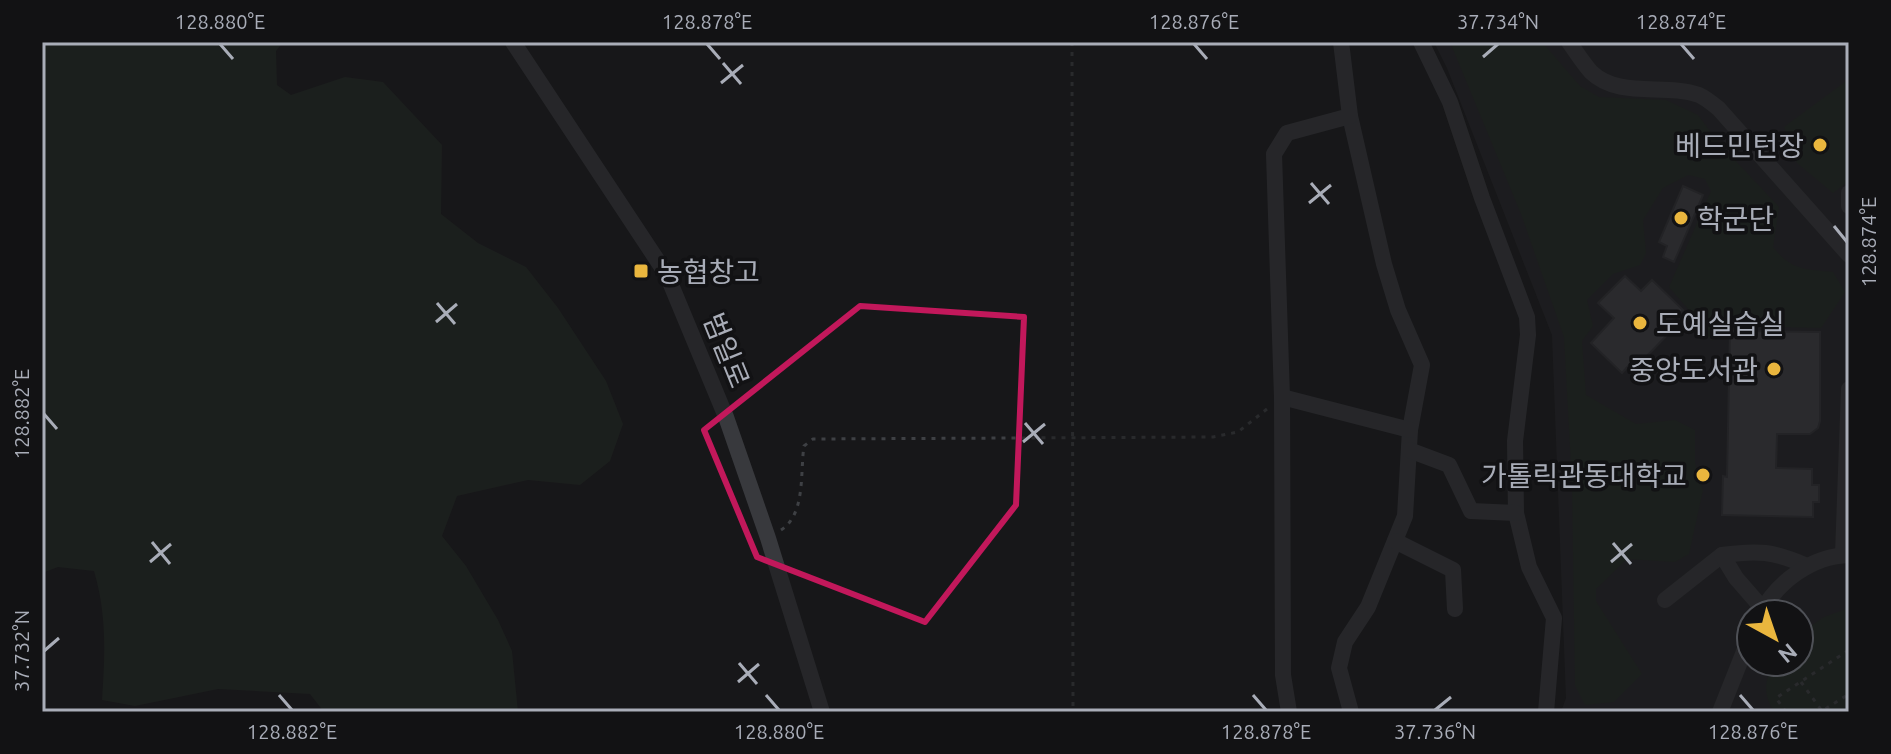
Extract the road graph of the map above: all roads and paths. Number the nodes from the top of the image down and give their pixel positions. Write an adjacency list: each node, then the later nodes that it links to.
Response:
1 (513, 42): 16 (street, 범일로)
2 (1072, 42): 13 (path)
3 (1341, 42): 6 (street)
4 (1421, 42): 15 (street)
5 (1569, 42): 9 (street)
6 (1350, 116): 11 (street); 12 (street)
7 (1849, 193): 8 (street)
8 (1849, 206)
9 (1849, 255)
10 (1849, 389): 19 (street)
11 (1282, 397): 12 (street); 13 (path); 31 (street)
12 (1410, 430): 14 (street)
13 (1072, 439): 16 (path); 30 (path)
14 (1409, 450): 15 (street); 17 (street)
15 (1516, 513): 33 (street)
16 (768, 538): 29 (street, 범일로)
17 (1395, 541): 24 (street); 32 (street)
18 (1722, 555): 20 (street); 21 (street); 23 (street)
19 (1846, 555): 20 (street)
20 (1807, 566): 22 (street)
21 (1751, 598)
22 (1773, 598)
23 (1665, 600)
24 (1455, 609)
25 (1849, 650): 27 (path)
26 (1735, 674): 34 (street)
27 (1801, 682): 28 (path); 35 (path)
28 (1849, 694)
29 (822, 712)
30 (1073, 712)
31 (1289, 712)
32 (1351, 712)
33 (1546, 712)
34 (1720, 712)
35 (1786, 712)

